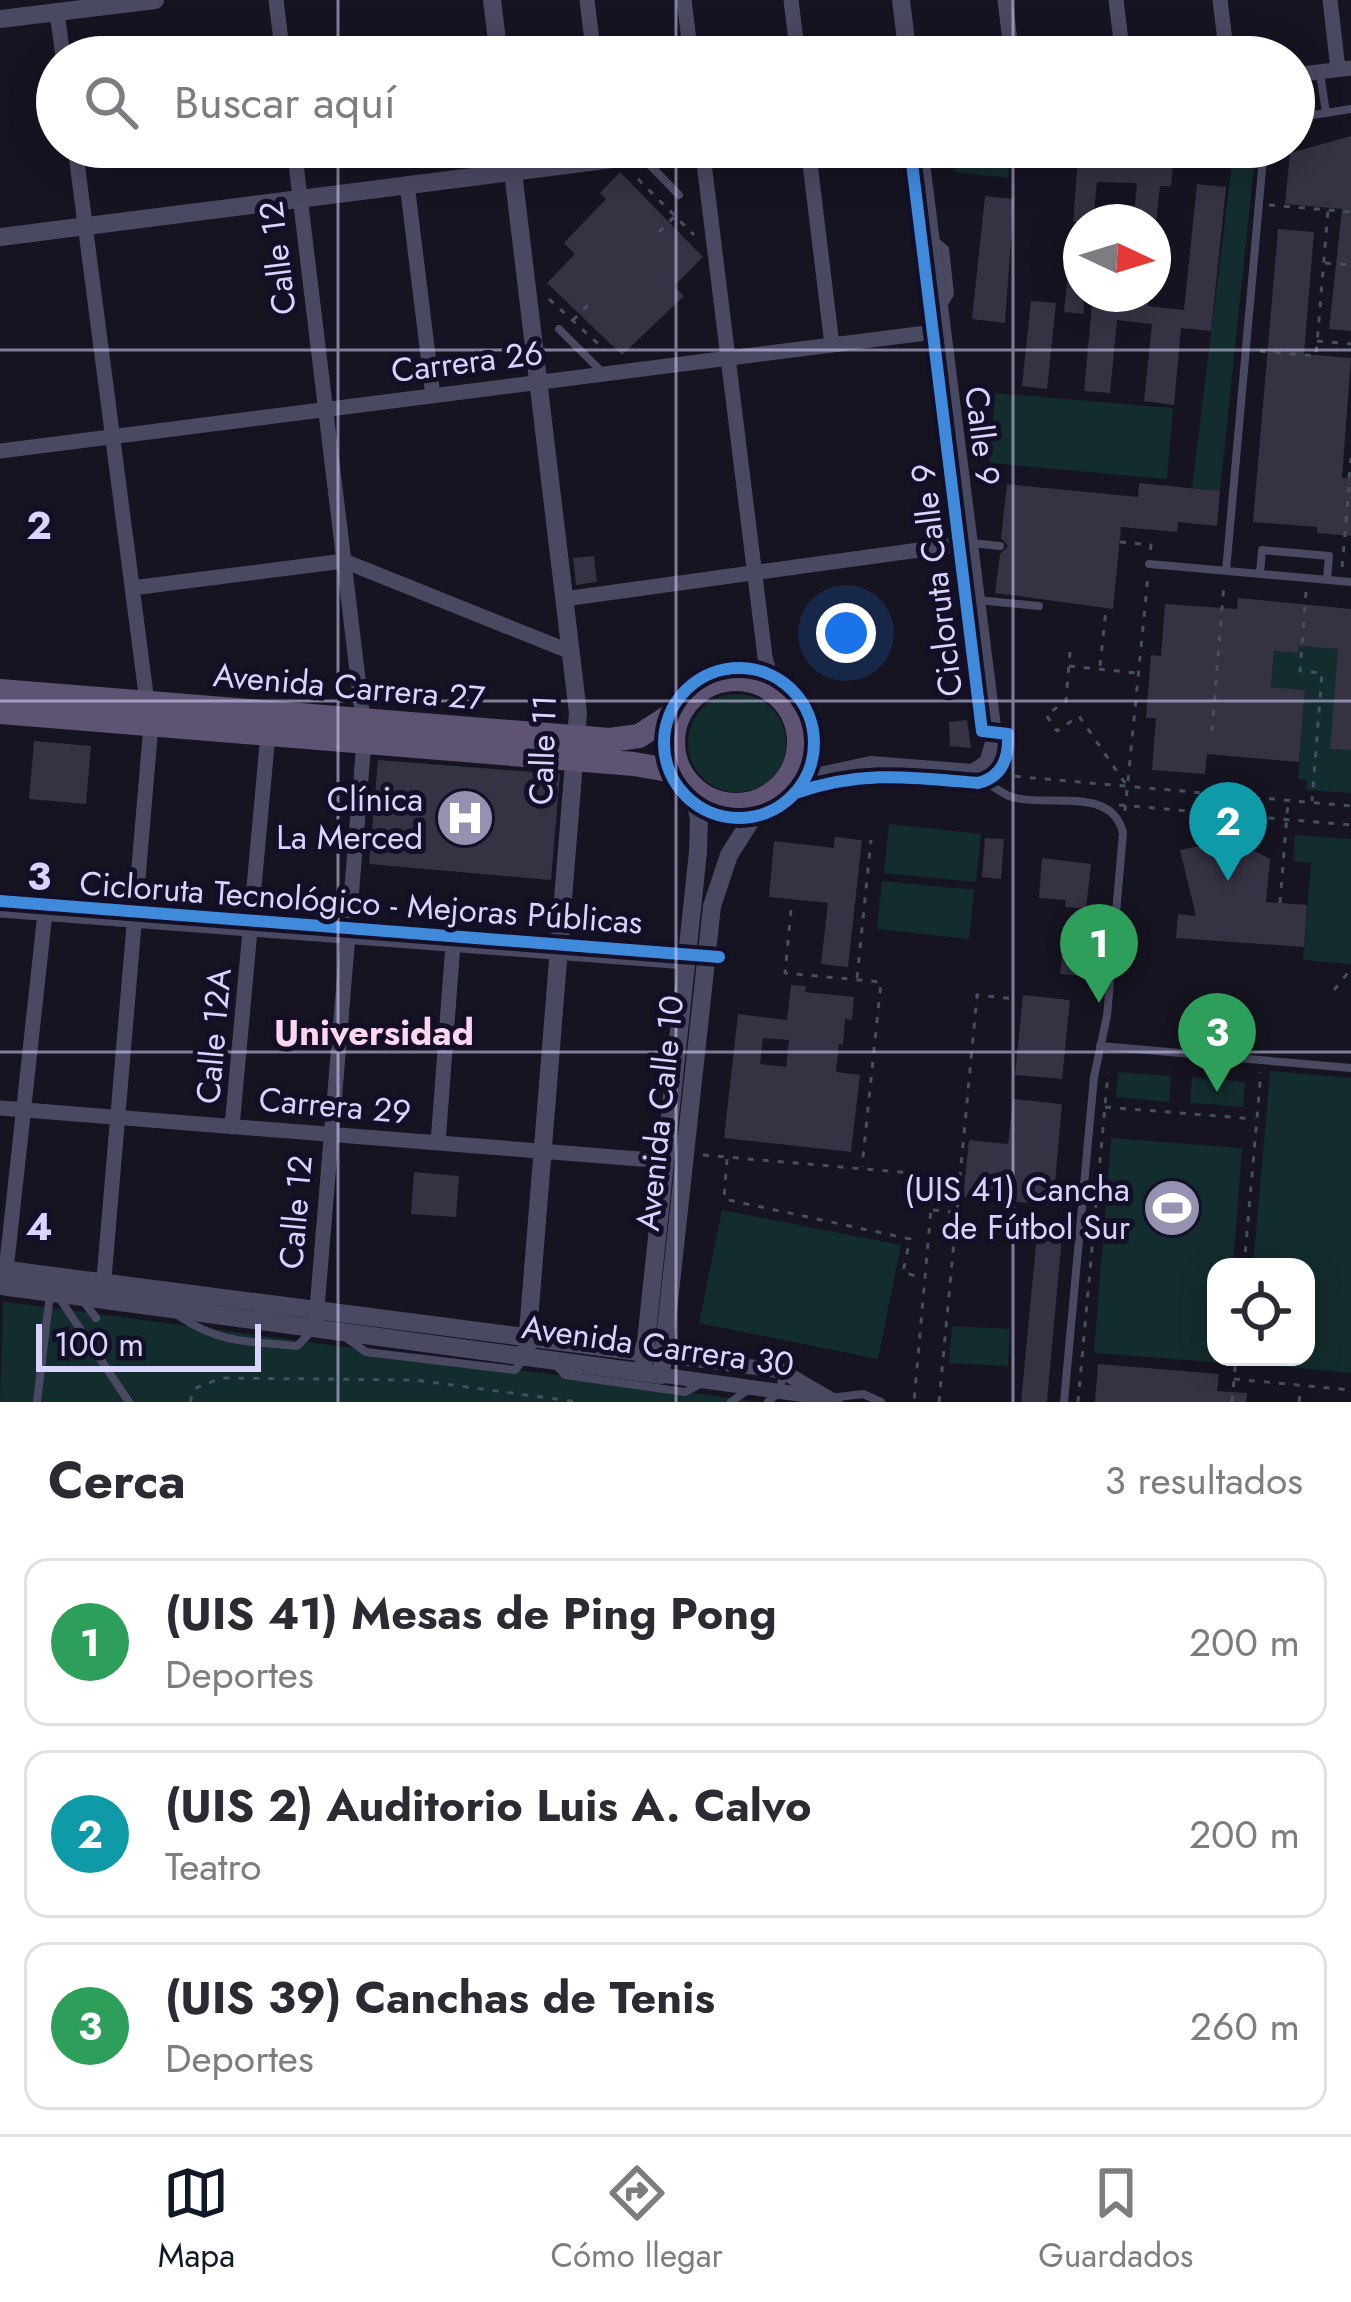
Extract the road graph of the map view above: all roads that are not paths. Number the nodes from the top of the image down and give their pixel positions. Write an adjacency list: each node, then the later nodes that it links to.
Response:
1 (155, 0): 12 (street)
2 (276, 0): 16 (street)
3 (492, 0): 17 (street)
4 (587, 0): 18 (street)
5 (684, 0): 19 (street)
6 (791, 0): 20 (street)
7 (901, 0): 21 (street)
8 (1005, 0): 22 (street)
9 (1116, 0): 23 (street)
10 (1220, 0): 24 (street)
11 (1330, 0): 26 (street)
12 (145, 1): 13 (street)
13 (57, 12): 14 (street); 15 (street)
14 (0, 19)
15 (60, 36)
16 (280, 36)
17 (496, 36)
18 (591, 36)
19 (688, 36)
20 (795, 36)
21 (905, 36)
22 (1009, 36)
23 (1120, 36)
24 (1224, 36)
25 (1320, 72): 26 (street); 27 (street); 29 (lane)
26 (1347, 72)
27 (1315, 73)
28 (1351, 109): 29 (lane)
29 (1326, 113): 30 (lane)
30 (1315, 115)
31 (78, 168): 43 (street)
32 (296, 168): 42 (street, Calle 12)
33 (524, 168): 39 (street)
34 (653, 168): 41 (lane)
35 (706, 168): 48 (street)
36 (811, 168): 47 (street)
37 (922, 168): 45 (street, Calle 9)
38 (1262, 168): 59 (lane)
39 (513, 170): 40 (street); 50 (street, Calle 11)
40 (406, 184): 42 (street); 51 (street)
41 (680, 195)
42 (300, 198): 43 (street); 52 (street, Calle 12)
43 (85, 226): 44 (street); 53 (street)
44 (0, 237)
45 (941, 321): 47 (street, Carrera 26); 55 (street, Calle 9)
46 (559, 329): 49 (lane)
47 (832, 345): 48 (street, Carrera 26)
48 (728, 358): 49 (street, Carrera 26); 60 (street)
49 (604, 374): 50 (street, Carrera 26)
50 (538, 382): 51 (street, Carrera 26); 65 (street, Calle 11)
51 (434, 396): 52 (street, Carrera 26)
52 (326, 410): 53 (street, Carrera 26); 57 (street, Calle 12)
53 (112, 437): 54 (street, Carrera 26); 64 (street)
54 (0, 451)
55 (970, 543): 56 (lane); 60 (street); 66 (street, Calle 9)
56 (1000, 546)
57 (344, 561): 64 (street); 68 (street); 74 (street, Calle 12)
58 (1149, 564): 59 (lane)
59 (1226, 571): 61 (lane)
60 (754, 573): 65 (street); 70 (street)
61 (1260, 574): 62 (lane); 62 (lane)
62 (1327, 579): 63 (lane)
63 (1346, 581)
64 (132, 588): 73 (street)
65 (564, 599): 68 (street, Calle 11)
66 (976, 600): 67 (lane); 77 (street, Calle 9)
67 (1039, 606)
68 (571, 652): 76 (street, Calle 11)
69 (0, 691): 73 (main road, Avenida Carrera 27)
70 (775, 692): 71 (main road); 79 (main road)
71 (684, 706): 76 (main road, Avenida Carrera 27); 78 (main road)
72 (0, 712): 73 (main road, Avenida Carrera 27)
73 (149, 714): 74 (main road, Avenida Carrera 27); 75 (main road, Avenida Carrera 27); 82 (street)
74 (364, 731): 75 (main road, Avenida Carrera 27); 76 (main road, Avenida Carrera 27); 84 (street, Calle 12)
75 (268, 734): 83 (street, Calle 12A)
76 (575, 748): 78 (main road, Avenida Carrera 27); 86 (street, Calle 11)
77 (990, 770): 79 (street); 88 (lane)
78 (686, 780): 79 (main road); 87 (street, Avenida Calle 10)
79 (774, 791): 104 (street, Avenida Calle 10)
80 (0, 910): 81 (street)
81 (45, 913): 82 (street); 91 (street)
82 (135, 920): 83 (street); 92 (street)
83 (250, 929): 84 (street); 93 (street, Calle 12A)
84 (348, 936): 85 (street); 94 (street, Calle 12)
85 (453, 944): 86 (street); 95 (street)
86 (559, 952): 87 (street); 96 (street, Calle 11)
87 (686, 962): 97 (street, Avenida Calle 10)
88 (1105, 1047): 89 (lane); 114 (lane)
89 (1351, 1068)
90 (0, 1108): 91 (street, Carrera 29)
91 (23, 1110): 92 (street, Carrera 29); 98 (street)
92 (118, 1118): 93 (street, Carrera 29); 100 (street)
93 (232, 1127): 94 (street, Carrera 29)
94 (332, 1135): 95 (street, Carrera 29); 101 (street, Calle 12)
95 (438, 1143): 96 (street, Carrera 29)
96 (543, 1152): 97 (street, Carrera 29); 102 (street, Calle 11)
97 (665, 1162): 104 (street, Avenida Calle 10)
98 (3, 1278): 99 (street, Avenida Carrera 30); 100 (street, Avenida Carrera 30)
99 (53, 1293): 100 (street, Avenida Carrera 30); 110 (lane); 111 (lane)
100 (101, 1300): 101 (street, Avenida Carrera 30); 101 (street, Avenida Carrera 30)
101 (316, 1320): 102 (street, Avenida Carrera 30); 102 (street, Avenida Carrera 30)
102 (527, 1348): 103 (street, Avenida Carrera 30); 104 (street, Avenida Carrera 30)
103 (552, 1360): 104 (street, Avenida Carrera 30); 106 (lane)
104 (653, 1364): 105 (street, Avenida Carrera 30); 106 (street, Avenida Carrera 30)
105 (782, 1371): 108 (lane); 109 (street, Avenida Carrera 30)
106 (705, 1381): 107 (street, Avenida Carrera 30)
107 (751, 1388): 108 (street, Avenida Carrera 30); 112 (lane)
108 (774, 1397): 109 (street, Avenida Carrera 30)
109 (832, 1400): 113 (lane)
110 (38, 1402)
111 (129, 1402)
112 (731, 1402)
113 (881, 1402)
114 (1064, 1402)

